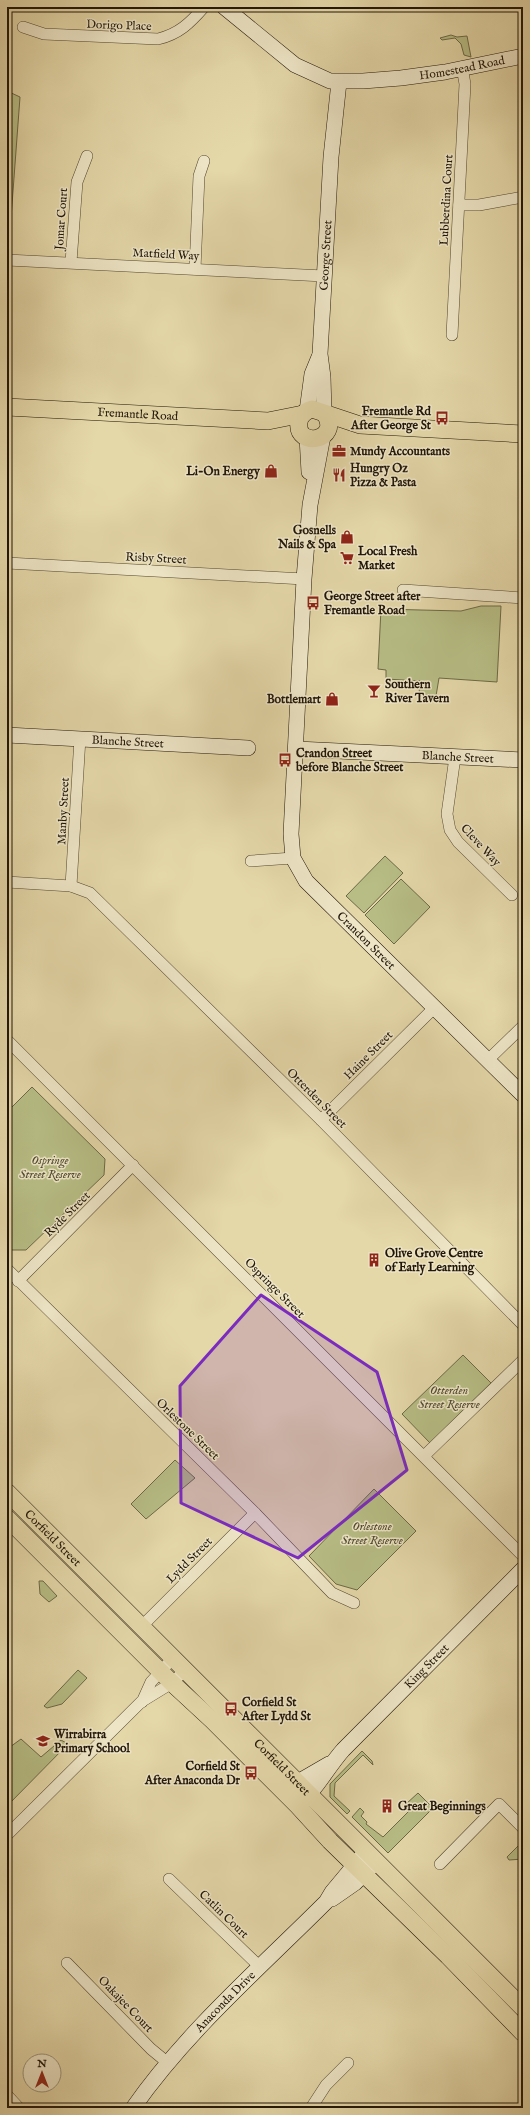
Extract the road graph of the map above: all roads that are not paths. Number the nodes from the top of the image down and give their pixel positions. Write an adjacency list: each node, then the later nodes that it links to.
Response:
1 (204, 7): 3 (street, Dorigo Place)
2 (224, 7): 6 (main road)
3 (23, 27)
4 (523, 56): 5 (main road, Homestead Road)
5 (462, 67): 6 (main road, Homestead Road); 10 (street, Lubberdina Court)
6 (333, 86): 14 (main road, George Street)
7 (87, 156): 12 (street, Jomar Court)
8 (204, 161): 13 (street)
9 (523, 197): 10 (street)
10 (459, 205): 15 (street, Lubberdina Court)
11 (7, 260): 12 (street, Matfield Way)
12 (71, 262): 13 (street, Matfield Way)
13 (195, 269): 14 (street, Matfield Way)
14 (324, 276): 17 (main road, George Street)
15 (452, 335)
16 (7, 407): 18 (main road, Fremantle Road)
17 (315, 413): 18 (main road, Fremantle Road); 19 (main road, Fremantle Road); 20 (main road); 20 (main road)
18 (268, 421): 20 (main road, Fremantle Road)
19 (360, 425): 20 (main road, Fremantle Road); 21 (main road, Fremantle Road)
20 (314, 434): 22 (main road); 22 (main road)
21 (523, 434)
22 (310, 505): 24 (main road)
23 (7, 563): 24 (street, Risby Street)
24 (304, 579): 30 (main road)
25 (403, 590): 26 (street)
26 (523, 598)
27 (7, 735): 28 (main road, Blanche Street)
28 (80, 738): 29 (main road, Blanche Street); 36 (street, Manby Street)
29 (248, 748)
30 (297, 749): 31 (main road, Blanche Street); 33 (main road, Crandon Street)
31 (455, 757): 32 (main road, Blanche Street); 37 (street, Cleve Way)
32 (523, 760)
33 (292, 858): 34 (street); 38 (main road, Crandon Street)
34 (251, 861)
35 (7, 882): 36 (street)
36 (71, 886): 43 (street, Otterden Street)
37 (512, 895)
38 (434, 1008): 41 (main road, Crandon Street); 43 (street, Haine Street)
39 (523, 1026): 41 (street)
40 (7, 1040): 44 (street, Ospringe Street)
41 (488, 1060): 42 (main road, Crandon Street)
42 (523, 1095)
43 (321, 1120): 47 (street, Otterden Street)
44 (133, 1165): 46 (street, Ryde Street); 49 (street, Ospringe Street)
45 (7, 1270): 46 (street, Orlestone Street)
46 (18, 1281): 51 (street, Orlestone Street)
47 (523, 1325)
48 (523, 1360): 49 (street)
49 (424, 1456): 53 (street, Ospringe Street)
50 (7, 1492): 56 (main road, Corfield Street)
51 (255, 1513): 55 (street, Orlestone Street); 56 (street, Lydd Street)
52 (7, 1518): 58 (main road, Corfield Street)
53 (523, 1556)
54 (523, 1570): 60 (main road, King Street)
55 (354, 1603)
56 (142, 1626): 57 (main road, Corfield Street)
57 (180, 1663): 58 (street); 58 (street); 61 (main road, Corfield Street)
58 (166, 1677): 59 (street); 59 (street); 61 (main road, Corfield Street)
59 (141, 1702): 65 (street)
60 (331, 1763): 61 (main road, King Street); 62 (main road, King Street)
61 (292, 1788): 62 (main road, Corfield Street); 63 (main road, Corfield Street)
62 (310, 1794): 63 (main road, King Street); 66 (main road, Corfield Street)
63 (298, 1806): 66 (main road, Corfield Street)
64 (523, 1828): 67 (street)
65 (7, 1835)
66 (365, 1863): 70 (main road, Anaconda Drive); 71 (main road, Corfield Street); 72 (main road, Corfield Street)
67 (440, 1864)
68 (169, 1879): 70 (street, Catlin Court)
69 (67, 1963): 73 (street, Oakajee Court)
70 (260, 1967): 73 (main road, Anaconda Drive)
71 (523, 2008)
72 (523, 2033)
73 (168, 2062): 76 (main road, Anaconda Drive)
74 (348, 2063): 78 (street)
75 (7, 2095): 77 (street)
76 (135, 2107)
77 (19, 2108)
78 (311, 2108)

